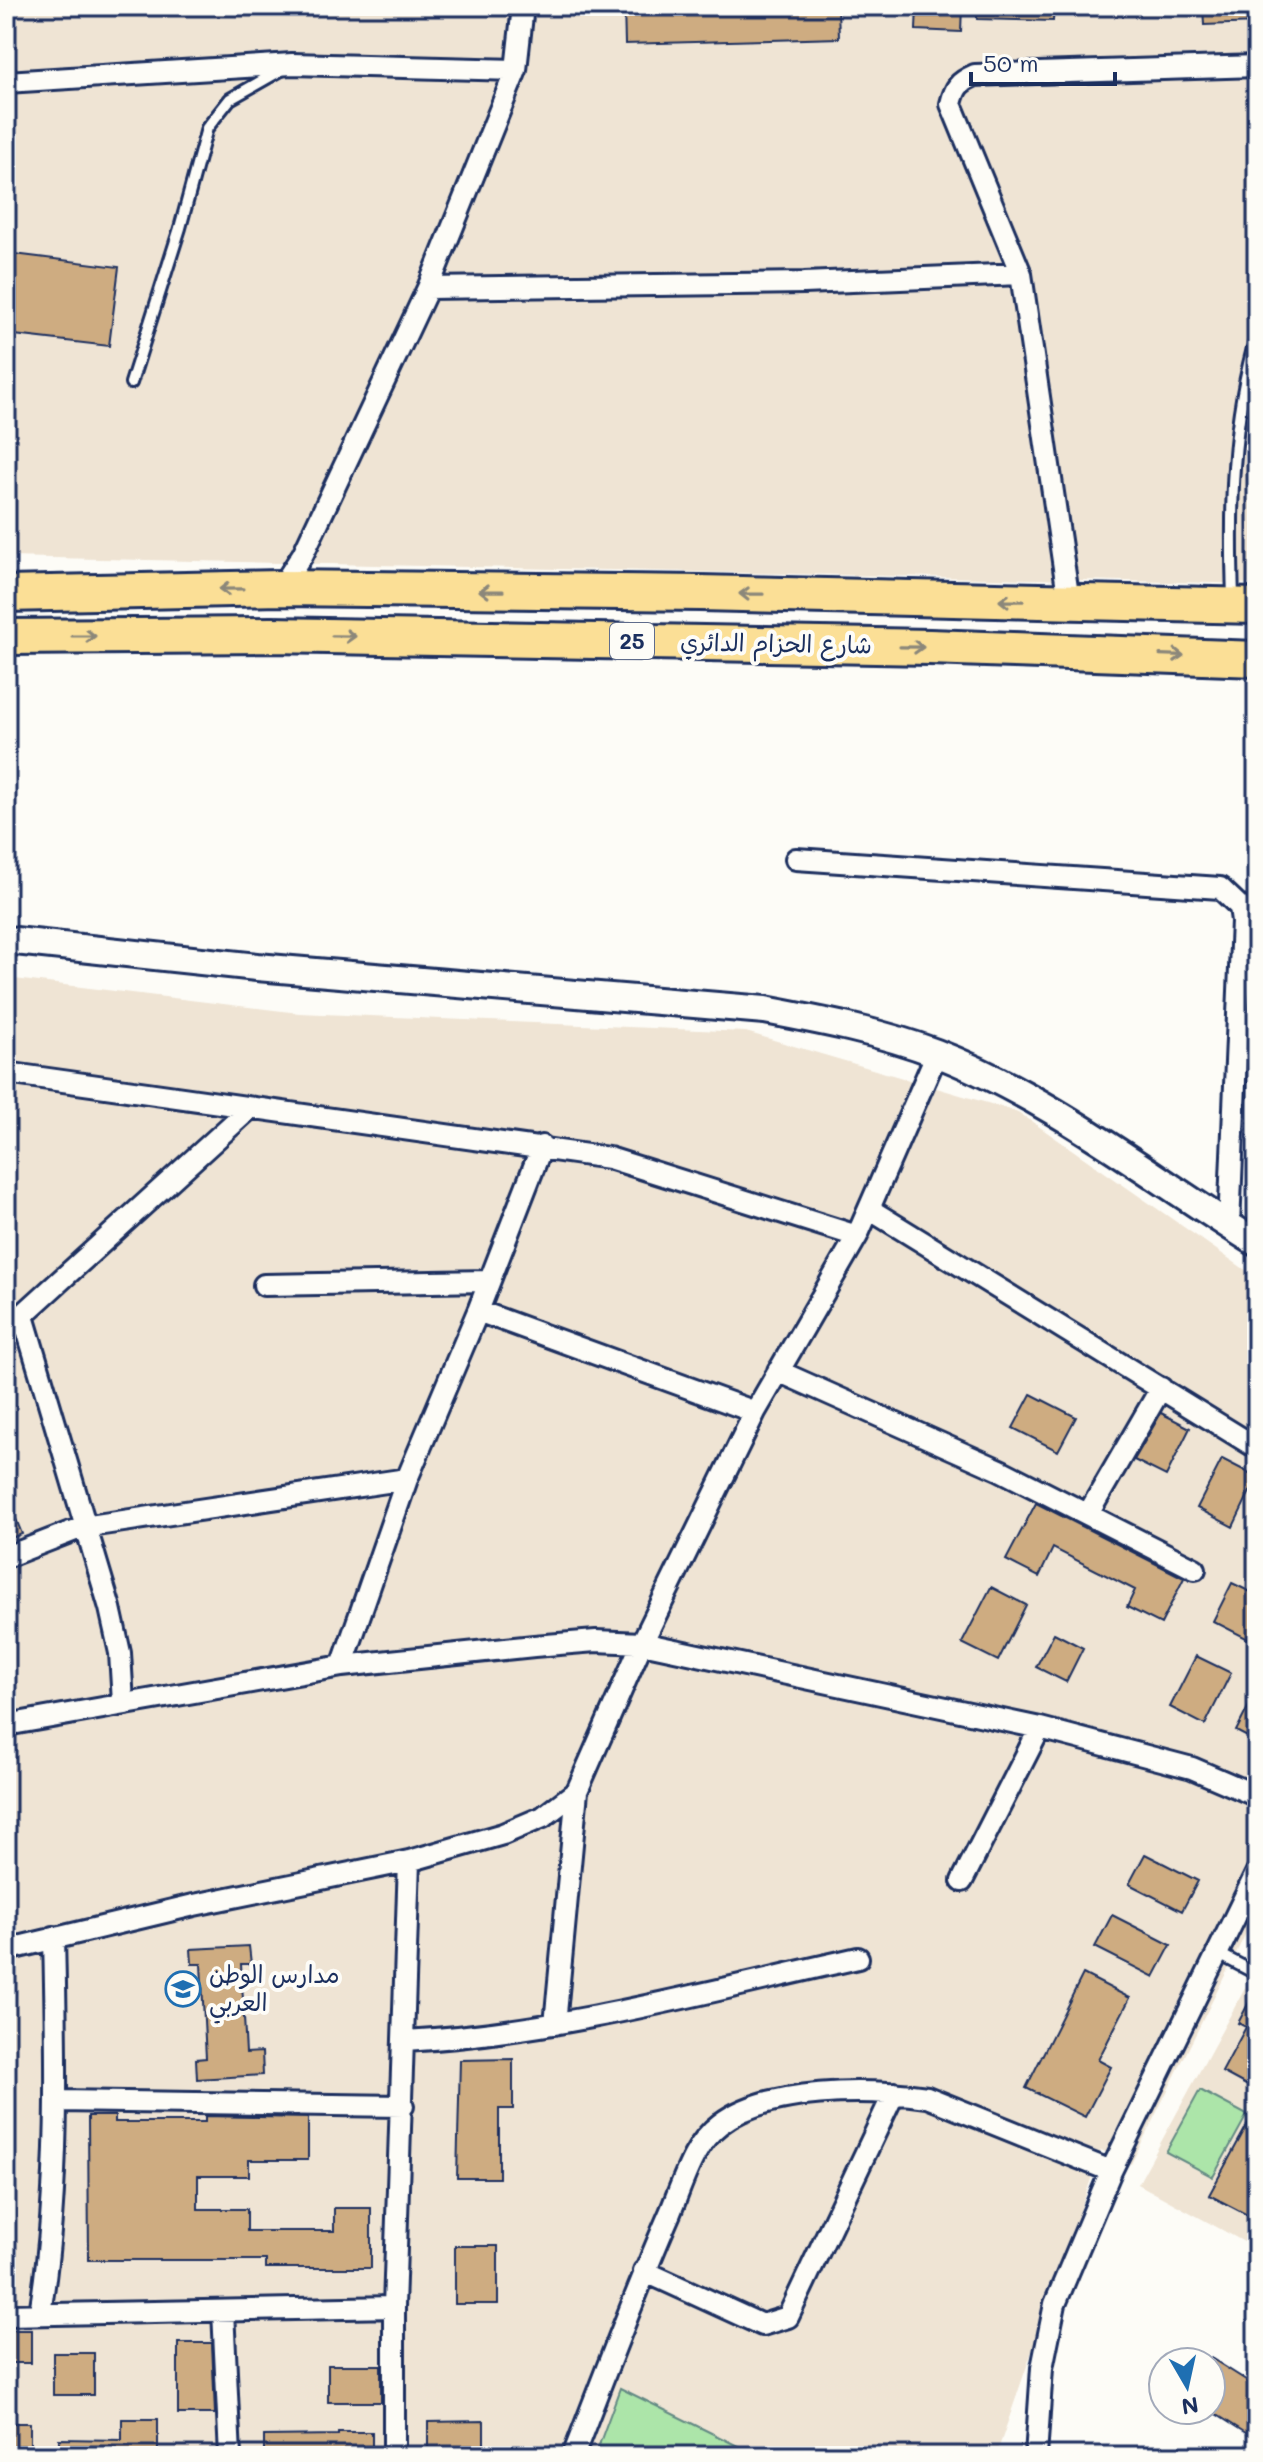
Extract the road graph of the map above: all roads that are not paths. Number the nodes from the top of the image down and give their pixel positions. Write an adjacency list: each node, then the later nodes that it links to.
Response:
1 (523, 6): 4 (street)
2 (292, 64): 4 (street); 5 (street); 9 (lane)
3 (1257, 66): 6 (street)
4 (516, 70): 7 (street)
5 (6, 82)
6 (1021, 274): 7 (street); 12 (street)
7 (428, 288): 10 (street)
8 (1257, 334): 13 (lane)
9 (131, 383)
10 (281, 588): 11 (highway, شارع الحزام الدائري / 25, one-way to 11); 12 (highway, شارع الحزام الدائري / 25, one-way to 10)
11 (6, 594)
12 (1069, 602): 13 (highway, شارع الحزام الدائري / 25)
13 (1245, 605)
14 (6, 637): 15 (highway, شارع الحزام الدائري / 25, one-way to 15)
15 (1257, 659)
16 (796, 859): 23 (street)
17 (6, 940): 18 (street)
18 (937, 1053): 22 (street); 23 (street)
19 (9, 1077): 20 (street)
20 (248, 1110): 21 (street); 29 (street)
21 (542, 1146): 24 (street); 26 (street)
22 (869, 1209): 24 (street); 32 (street)
23 (1229, 1226): 25 (street)
24 (857, 1236): 31 (street)
25 (1257, 1243)
26 (488, 1281): 27 (street); 28 (street)
27 (264, 1285)
28 (478, 1311): 33 (street); 35 (street)
29 (23, 1316): 30 (street); 37 (street)
30 (6, 1330)
31 (778, 1371): 33 (street); 36 (street)
32 (1161, 1388): 34 (street); 36 (street)
33 (755, 1412): 40 (street)
34 (1257, 1448)
35 (407, 1479): 37 (street); 41 (street)
36 (1088, 1514): 39 (street)
37 (83, 1527): 38 (street); 42 (street)
38 (6, 1557)
39 (1195, 1569)
40 (642, 1643): 41 (street); 44 (street); 45 (street)
41 (342, 1666): 42 (street)
42 (123, 1703): 43 (street)
43 (6, 1725)
44 (1040, 1728): 46 (street); 49 (street)
45 (577, 1791): 47 (street); 55 (street)
46 (1257, 1796)
47 (409, 1861): 50 (street); 56 (street)
48 (1257, 1872): 52 (street)
49 (962, 1881)
50 (54, 1937): 51 (street); 58 (street)
51 (6, 1950)
52 (1219, 1954): 54 (lane); 60 (street)
53 (858, 1958): 55 (street)
54 (1257, 1974)
55 (555, 2024): 56 (street)
56 (405, 2041): 59 (street)
57 (894, 2093): 60 (street); 61 (street); 61 (street)
58 (58, 2101): 59 (street); 64 (street)
59 (403, 2106): 62 (street)
60 (1111, 2171): 69 (street)
61 (644, 2271): 68 (street)
62 (394, 2307): 63 (street); 67 (street)
63 (223, 2311): 64 (street); 66 (street)
64 (40, 2313): 65 (street)
65 (6, 2315)
66 (230, 2456)
67 (394, 2456)
68 (573, 2456)
69 (1036, 2456)

